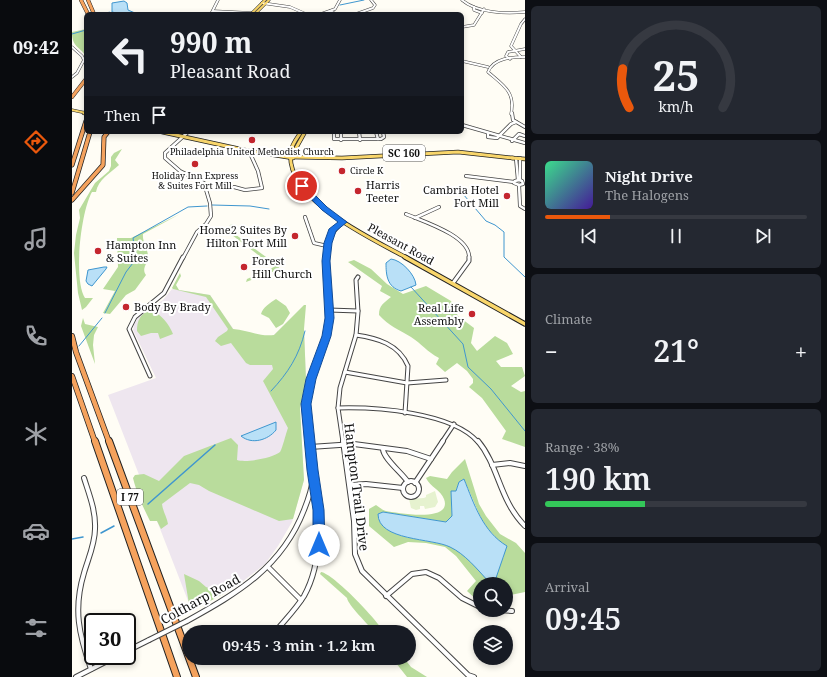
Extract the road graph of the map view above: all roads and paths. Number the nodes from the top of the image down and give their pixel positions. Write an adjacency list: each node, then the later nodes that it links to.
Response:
1 (81, 0): 13 (highway)
2 (88, 0): 14 (highway)
3 (218, 0): 11 (street)
4 (269, 0): 8 (main road)
5 (340, 0): 12 (street)
6 (371, 0): 20 (street)
7 (462, 0): 9 (street)
8 (265, 2): 16 (main road); 17 (main road); 18 (street)
9 (474, 7): 10 (street); 22 (street)
10 (484, 9): 21 (street); 22 (street)
11 (213, 11): 15 (street)
12 (330, 11): 19 (street)
13 (87, 12)
14 (93, 12)
15 (232, 12)
16 (253, 12)
17 (257, 12)
18 (301, 12)
19 (327, 12)
20 (361, 12)
21 (525, 12)
22 (482, 13): 24 (street)
23 (525, 19): 25 (street)
24 (464, 27)
25 (520, 27): 26 (street); 29 (street)
26 (525, 28)
27 (72, 47): 35 (street)
28 (525, 49): 29 (street)
29 (514, 51): 30 (street); 32 (street)
30 (520, 57): 31 (street); 32 (street)
31 (525, 57)
32 (510, 59): 34 (street)
33 (464, 61): 34 (street)
34 (488, 67): 40 (street)
35 (72, 77)
36 (84, 82): 37 (highway)
37 (72, 97)
38 (72, 111): 39 (main road)
39 (84, 114)
40 (516, 122): 43 (street); 59 (street)
41 (464, 126): 59 (street)
42 (84, 127): 69 (highway)
43 (525, 127): 56 (street)
44 (89, 134): 76 (highway)
45 (106, 134): 77 (highway)
46 (172, 134): 57 (main road)
47 (176, 134): 57 (main road)
48 (185, 134): 57 (street)
49 (300, 134): 66 (main road)
50 (304, 134): 66 (main road)
51 (334, 134): 61 (street)
52 (341, 134): 61 (street)
53 (359, 134): 62 (street)
54 (377, 134): 60 (street)
55 (383, 134): 60 (street)
56 (518, 134): 58 (street); 63 (street)
57 (182, 136): 65 (main road, SC 160); 94 (street)
58 (525, 136)
59 (500, 137): 63 (street)
60 (378, 139): 62 (street)
61 (341, 140): 62 (street)
62 (360, 140)
63 (512, 141): 64 (street)
64 (525, 143)
65 (249, 151): 66 (main road, SC 160); 75 (street)
66 (291, 157): 67 (main road, SC 160); 83 (main road, Pleasant Road)
67 (516, 158): 68 (main road, SC 160); 71 (street)
68 (525, 159)
69 (72, 165)
70 (466, 176): 72 (street)
71 (519, 180): 72 (street); 73 (street)
72 (514, 182): 74 (street)
73 (524, 183): 74 (street)
74 (519, 186): 79 (street)
75 (234, 187)
76 (72, 193)
77 (72, 200)
78 (439, 207): 82 (street)
79 (525, 210)
80 (406, 214): 82 (street)
81 (305, 216): 84 (street)
82 (415, 218): 86 (street)
83 (343, 222): 84 (street, Coltharp Road); 86 (main road, Pleasant Road)
84 (327, 246): 87 (street, Coltharp Road)
85 (358, 277): 88 (street, Hampton Trail Drive)
86 (453, 283): 89 (main road, Pleasant Road)
87 (329, 310): 88 (street); 101 (street, Coltharp Road)
88 (358, 311): 90 (street, Hampton Trail Drive)
89 (525, 324)
90 (356, 335): 92 (street, Hampton Trail Drive); 96 (street)
91 (72, 336): 123 (highway, I 77)
92 (346, 372): 96 (street); 97 (street, Hampton Trail Drive)
93 (72, 376): 122 (highway, I 77)
94 (150, 376)
95 (446, 380): 96 (street)
96 (407, 383): 98 (street)
97 (338, 408): 98 (street); 100 (street, Hampton Trail Drive)
98 (405, 413): 99 (street)
99 (454, 424): 103 (street); 104 (street)
100 (343, 445): 101 (street); 102 (street); 110 (street, Hampton Trail Drive)
101 (310, 447): 106 (street, Coltharp Road)
102 (383, 449): 103 (street); 108 (street)
103 (431, 459): 109 (street)
104 (492, 465): 105 (street); 112 (street)
105 (525, 466)
106 (312, 470): 113 (street, Coltharp Road); 115 (street, Coltharp Road)
107 (84, 478): 120 (street)
108 (408, 482): 109 (street); 111 (street)
109 (415, 483): 111 (street)
110 (350, 485): 111 (street); 114 (street, Hampton Trail Drive)
111 (403, 488)
112 (525, 526)
113 (268, 568): 115 (street); 118 (street, Coltharp Road, bridge)
114 (386, 596): 116 (street); 124 (street, Hampton Trail Drive)
115 (301, 600): 117 (street, Coltharp Road)
116 (473, 603)
117 (281, 625)
118 (136, 646)
119 (99, 665): 120 (street)
120 (91, 669): 121 (street)
121 (76, 677)
122 (177, 677)
123 (196, 677)
124 (474, 677)

